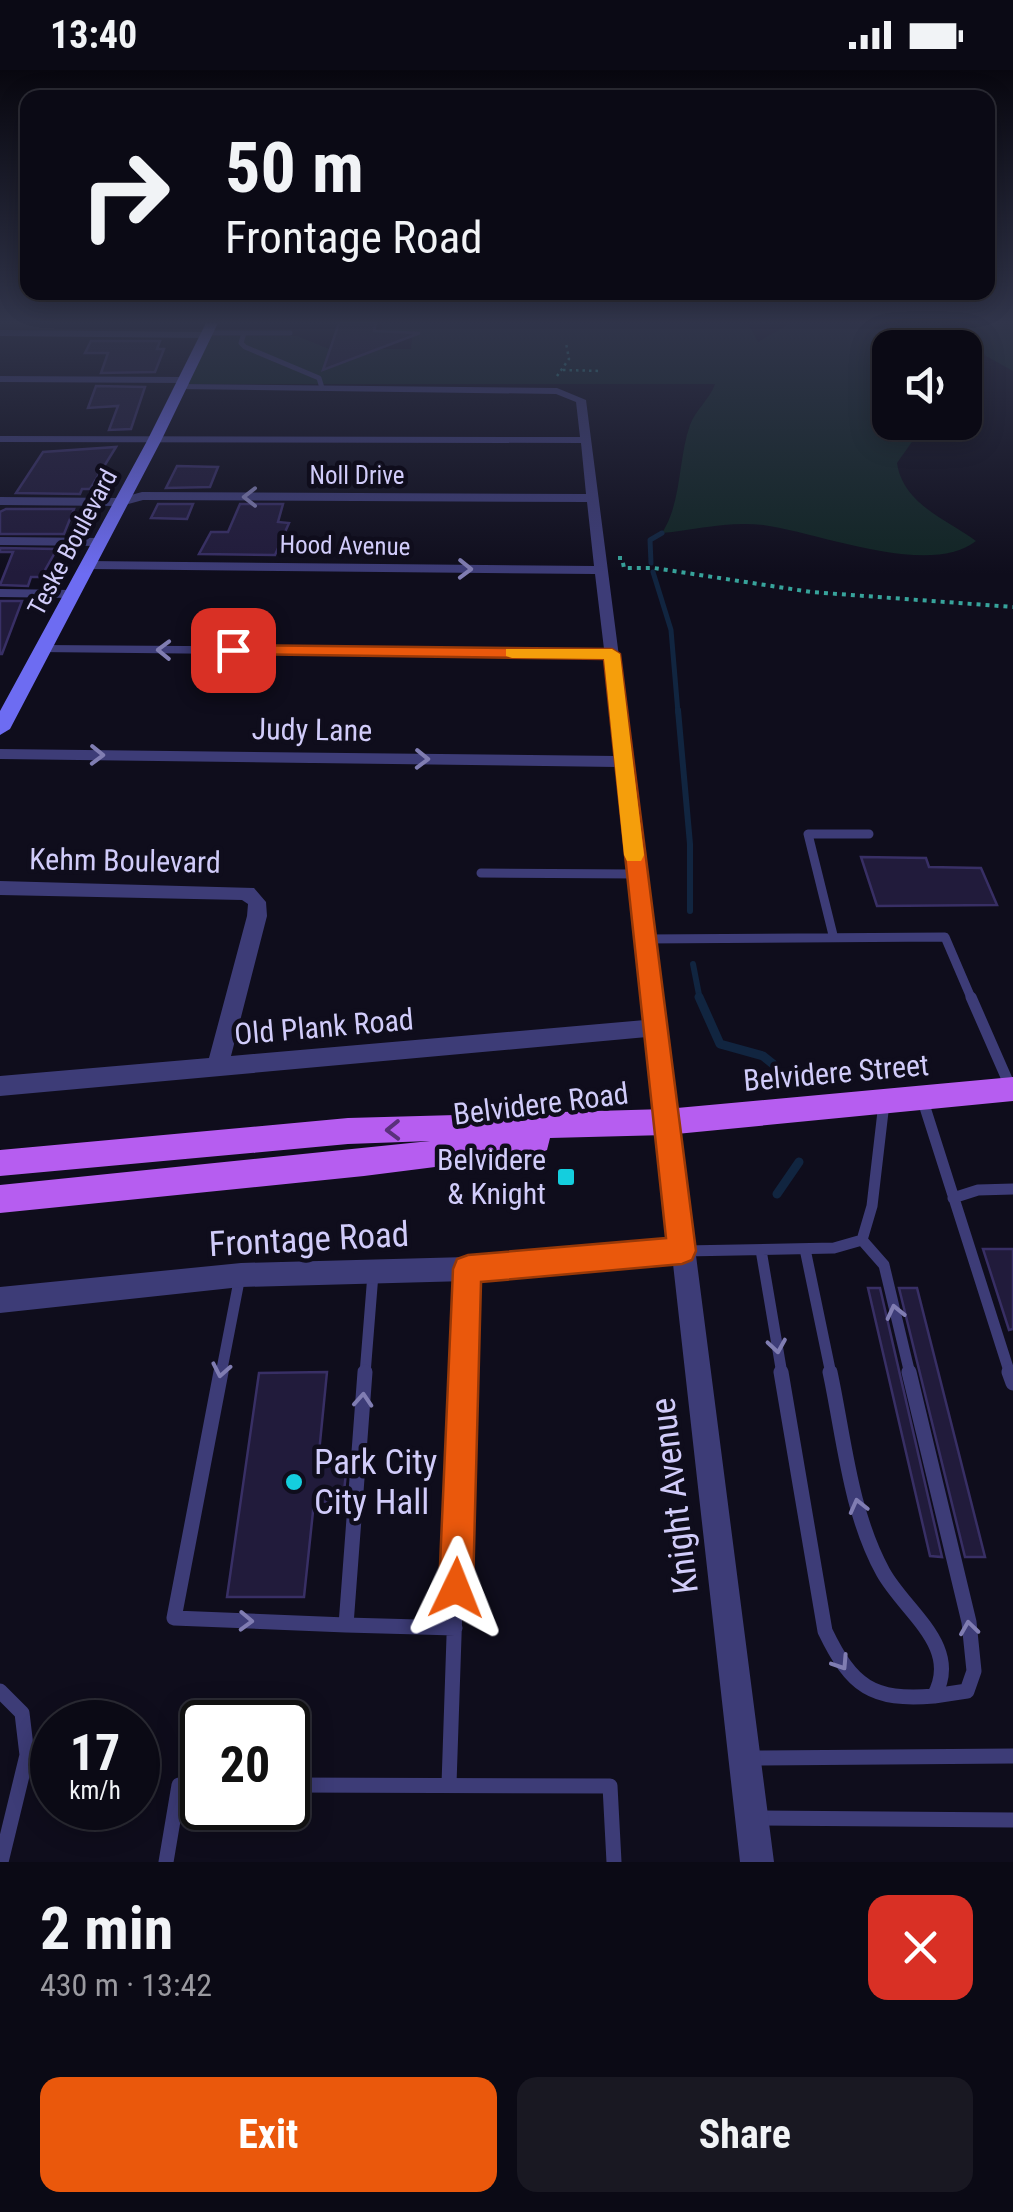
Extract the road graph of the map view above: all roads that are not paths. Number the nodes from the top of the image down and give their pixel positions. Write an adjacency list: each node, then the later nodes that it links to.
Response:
1 (170, 407): 5 (street, Teske Boulevard)
2 (582, 407): 4 (street, Knight Avenue)
3 (0, 439): 5 (street)
4 (586, 440): 5 (street); 6 (street, Knight Avenue)
5 (154, 441): 8 (street, Teske Boulevard)
6 (593, 498): 8 (street, Noll Drive, one-way to 8); 12 (street, Knight Avenue)
7 (0, 500): 8 (street, Noll Drive)
8 (121, 502): 10 (street, Teske Boulevard)
9 (0, 542): 10 (lane)
10 (100, 542): 11 (street, Teske Boulevard)
11 (88, 565): 12 (street, Hood Avenue, one-way to 12); 14 (street, Teske Boulevard)
12 (601, 570): 16 (street, Knight Avenue)
13 (0, 593): 14 (street)
14 (73, 594): 15 (street, Teske Boulevard)
15 (43, 649): 16 (street, one-way to 15); 17 (street, Teske Boulevard)
16 (612, 654): 19 (street, Knight Avenue)
17 (0, 728)
18 (0, 754): 19 (street, Judy Lane, one-way to 19)
19 (623, 762): 22 (street, Knight Avenue)
20 (868, 834): 24 (lane)
21 (481, 873): 22 (lane)
22 (636, 874): 25 (street, Knight Avenue)
23 (0, 888): 27 (street, Kehm Boulevard)
24 (833, 935): 25 (lane); 29 (lane)
25 (644, 939): 26 (street, Knight Avenue)
26 (654, 1028): 27 (street, Old Plank Road); 32 (street, Knight Avenue)
27 (218, 1066): 28 (street, Old Plank Road)
28 (0, 1086)
29 (1012, 1089): 30 (main road, Belvidere Street)
30 (922, 1098): 31 (main road, Belvidere Street); 35 (lane)
31 (884, 1102): 32 (main road, Belvidere Street); 37 (lane)
32 (666, 1122): 33 (main road, Belvidere Road, one-way to 33); 36 (main road, Belvidere Road); 40 (street, Knight Avenue)
33 (0, 1163)
34 (1013, 1189): 35 (lane)
35 (953, 1198): 45 (lane)
36 (0, 1199)
37 (862, 1240): 38 (lane); 49 (lane, one-way to 37)
38 (804, 1249): 39 (lane); 49 (lane, one-way to 38)
39 (762, 1250): 40 (lane); 49 (lane, one-way to 49)
40 (682, 1251): 42 (street, Frontage Road); 51 (street, Knight Avenue)
41 (373, 1269): 42 (street, Frontage Road); 43 (street, Frontage Road); 46 (lane, one-way to 41)
42 (468, 1269): 47 (lane)
43 (240, 1275): 44 (street, Frontage Road); 46 (lane, one-way to 46)
44 (0, 1300)
45 (1013, 1382)
46 (346, 1625): 47 (lane)
47 (454, 1628): 52 (lane)
48 (0, 1692): 57 (lane)
49 (934, 1696)
50 (1013, 1756): 51 (lane)
51 (744, 1758): 55 (street, Knight Avenue)
52 (448, 1784): 54 (lane); 59 (lane)
53 (180, 1785): 58 (lane)
54 (310, 1785)
55 (751, 1818): 56 (lane); 60 (street, Knight Avenue)
56 (1013, 1820)
57 (2, 1862)
58 (166, 1862)
59 (614, 1862)
60 (757, 1862)

